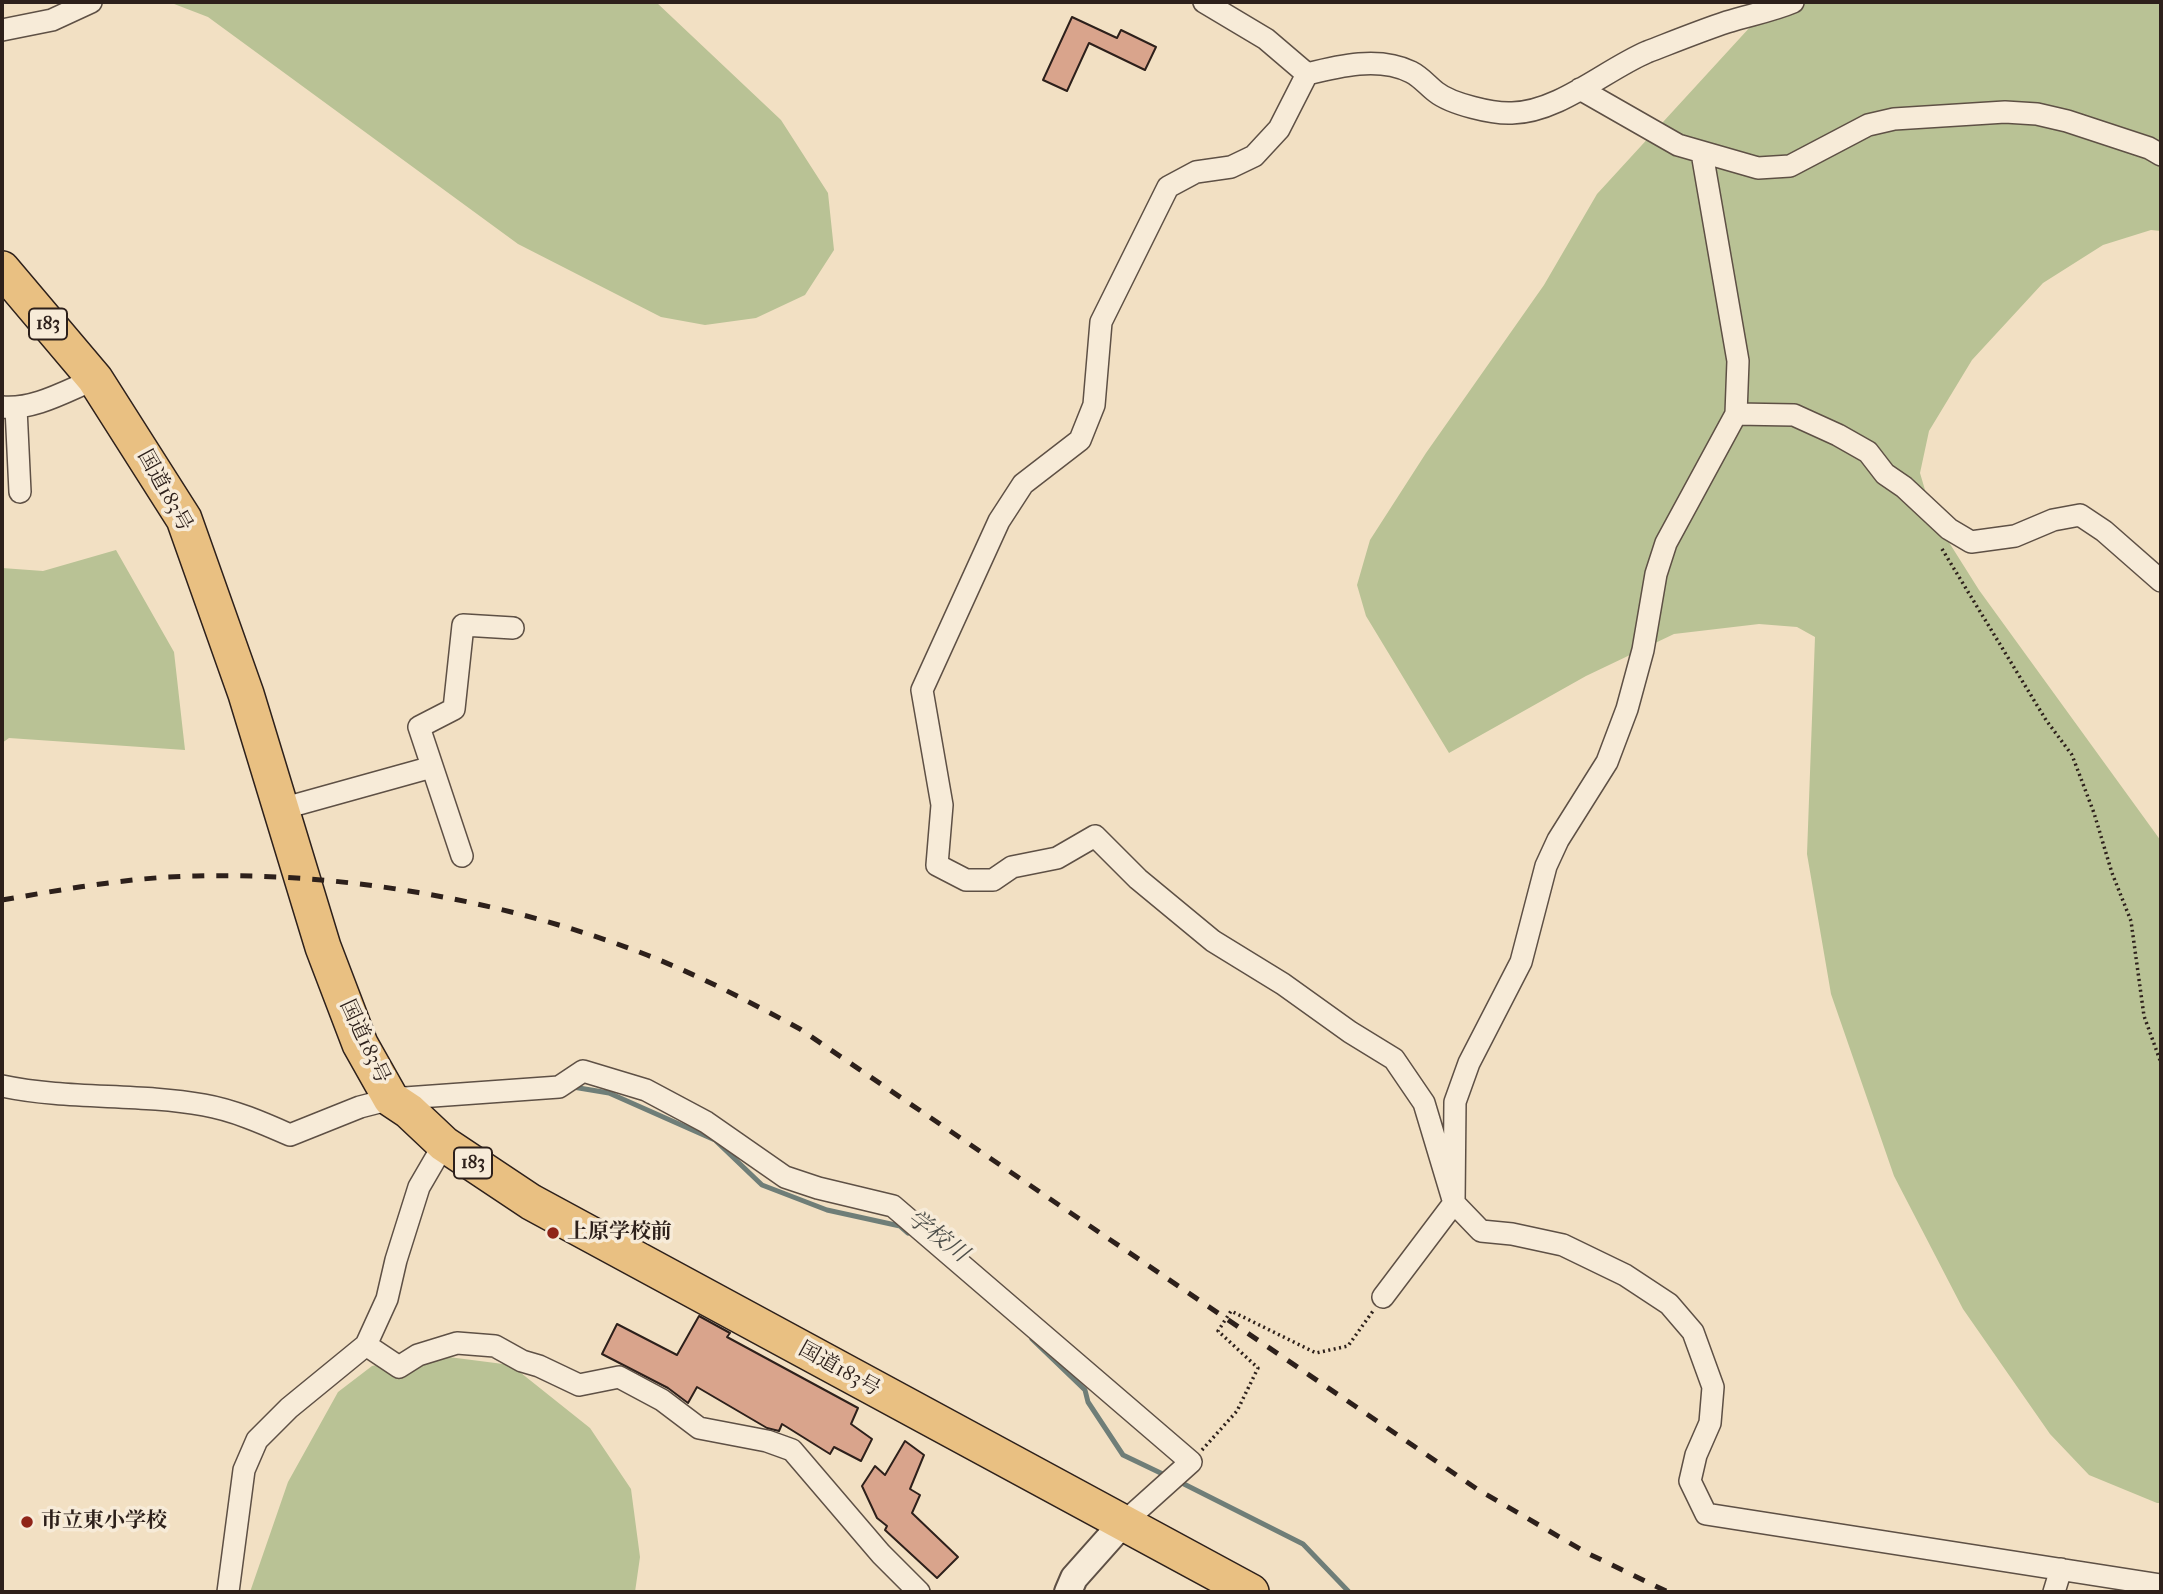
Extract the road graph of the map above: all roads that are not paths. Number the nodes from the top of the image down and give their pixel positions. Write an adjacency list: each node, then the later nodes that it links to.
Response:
1 (91, 2): 4 (street)
2 (1204, 2): 5 (street)
3 (1793, 2): 6 (street)
4 (2, 30)
5 (1307, 74): 6 (street); 23 (street)
6 (1580, 89): 7 (street)
7 (1702, 153): 8 (street); 13 (street)
8 (2161, 155)
9 (2, 268): 11 (highway, 国道183号 / 183)
10 (2, 293): 11 (highway, 国道183号 / 183)
11 (94, 379): 12 (street); 18 (highway, 国道183号 / 183)
12 (9, 407): 14 (street)
13 (1736, 414): 15 (street); 23 (street)
14 (20, 492)
15 (2161, 581)
16 (513, 628): 17 (street)
17 (432, 766): 18 (street); 19 (street)
18 (281, 809): 21 (highway, 国道183号 / 183)
19 (462, 856)
20 (2, 1086): 21 (street)
21 (391, 1099): 22 (highway, 国道183号 / 183); 26 (street)
22 (444, 1144): 25 (street); 26 (highway, 国道183号 / 183)
23 (1454, 1203): 24 (street); 27 (street)
24 (1383, 1297)
25 (366, 1345): 29 (street); 30 (street)
26 (1122, 1524): 31 (street); 32 (highway, 国道183号 / 183)
27 (2061, 1569): 28 (street); 33 (street)
28 (2161, 1584)
29 (228, 1592)
30 (919, 1592)
31 (1068, 1592)
32 (1251, 1592)
33 (2053, 1592)

